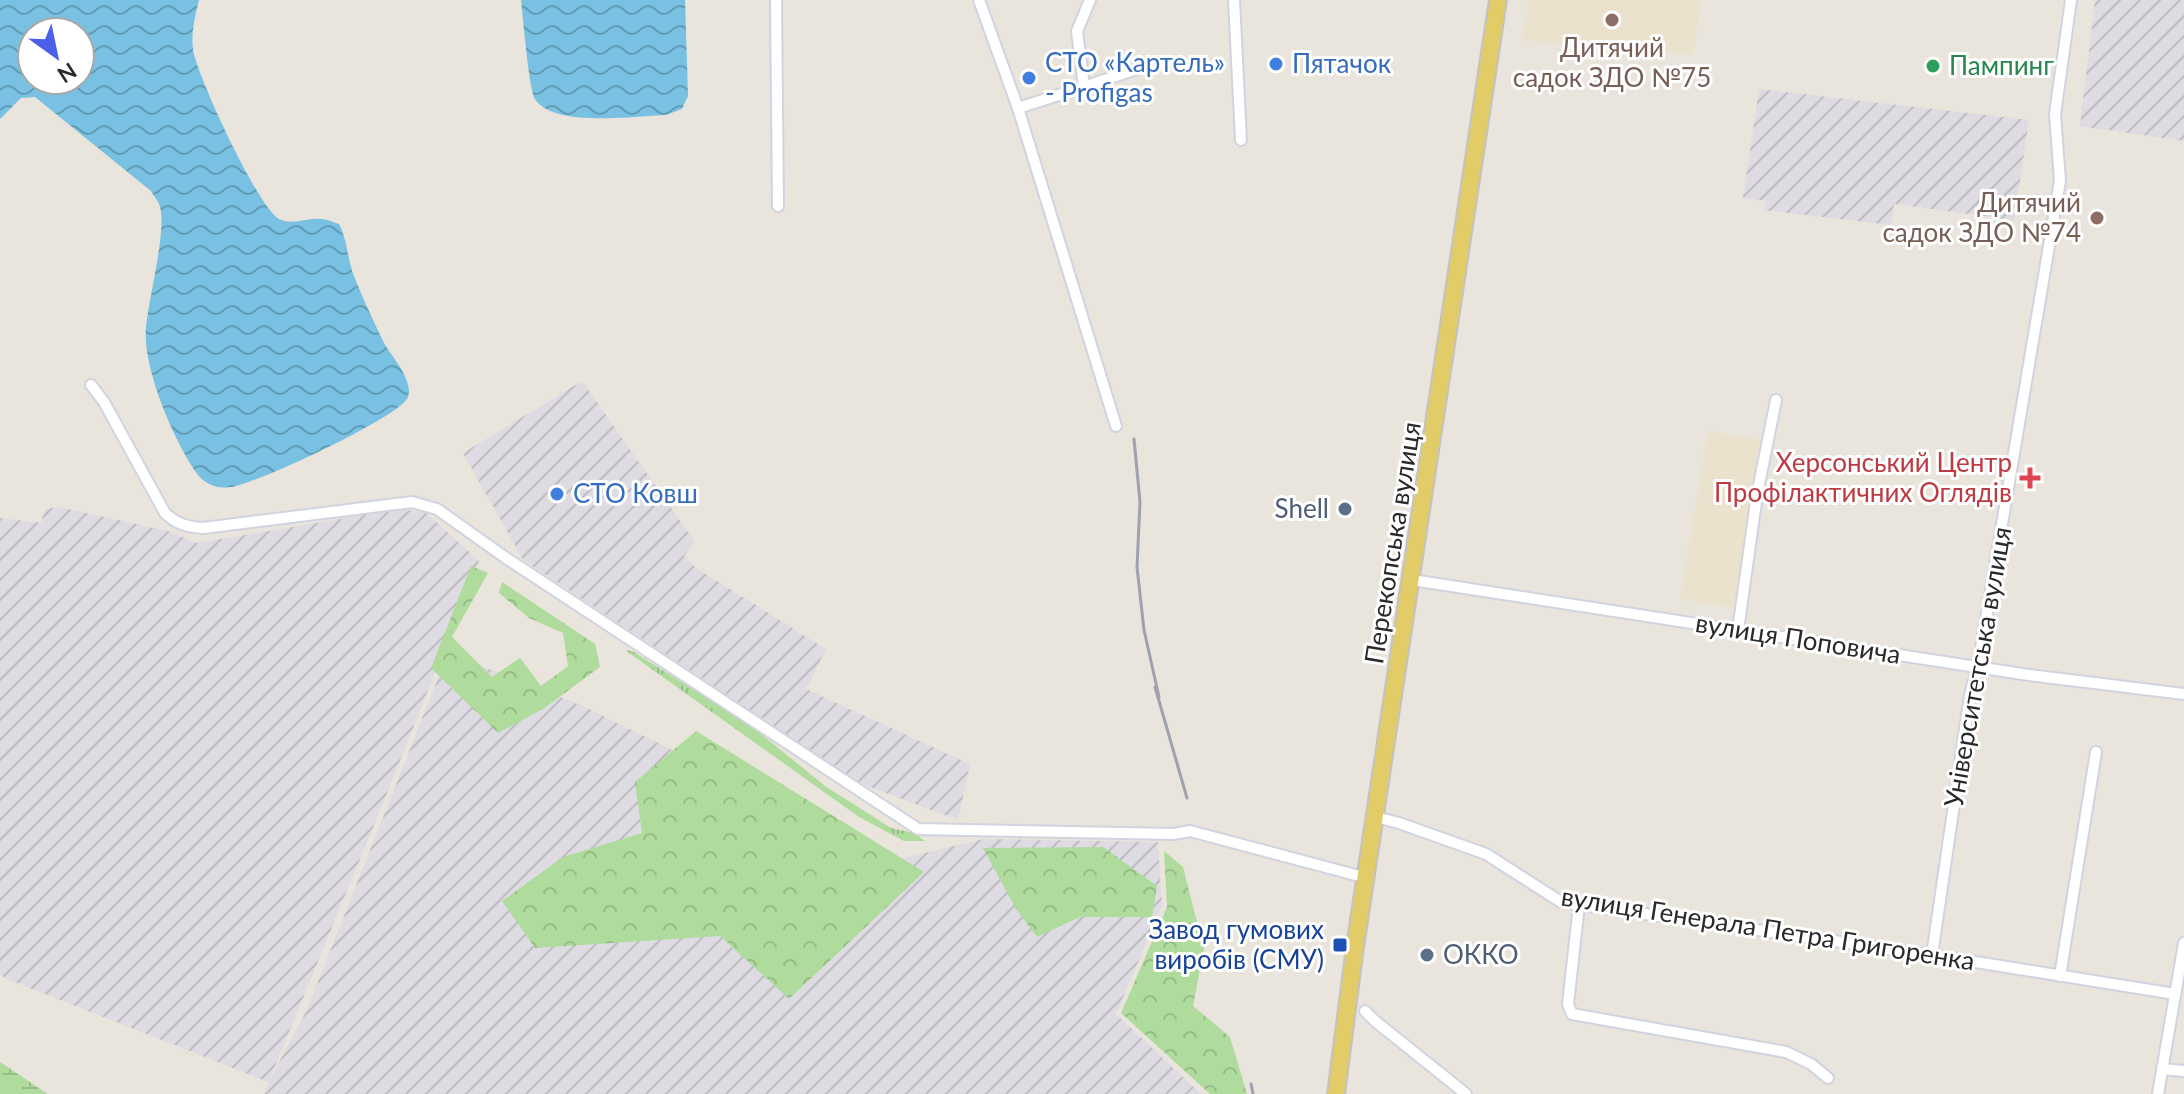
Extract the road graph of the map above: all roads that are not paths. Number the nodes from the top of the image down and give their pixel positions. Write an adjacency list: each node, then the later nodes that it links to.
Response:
1 (776, 0): 11 (street)
2 (979, 0): 9 (street)
3 (1090, 0): 8 (street)
4 (1234, 0): 10 (street)
5 (1498, 0): 15 (main road, Перекопська вулиця)
6 (2071, 0): 17 (street, Університетська вулиця)
7 (1148, 65): 8 (street)
8 (1084, 87): 9 (street)
9 (1018, 108): 14 (street)
10 (1241, 140)
11 (778, 206)
12 (91, 385): 21 (street)
13 (1776, 400): 16 (street)
14 (1116, 426)
15 (1412, 580): 16 (street, вулиця Поповича); 20 (main road, Перекопська вулиця)
16 (1738, 630): 17 (street, вулиця Поповича)
17 (1978, 666): 18 (street, вулиця Поповича); 24 (street, Університетська вулиця)
18 (2184, 694)
19 (2096, 752): 25 (street)
20 (1376, 817): 21 (main road, Перекопська вулиця); 22 (street, вулиця Генерала Петра Григоренка)
21 (1367, 878): 31 (main road, Перекопська вулиця)
22 (1579, 905): 24 (street, вулиця Генерала Петра Григоренка); 30 (street)
23 (2184, 943): 26 (street)
24 (1932, 955): 25 (street, вулиця Генерала Петра Григоренка)
25 (2060, 976): 26 (street, вулиця Генерала Петра Григоренка)
26 (2175, 994): 28 (street)
27 (1365, 1011): 32 (street)
28 (2162, 1069): 29 (street); 33 (street)
29 (2184, 1071)
30 (1828, 1078)
31 (1336, 1094)
32 (1466, 1094)
33 (2158, 1094)

